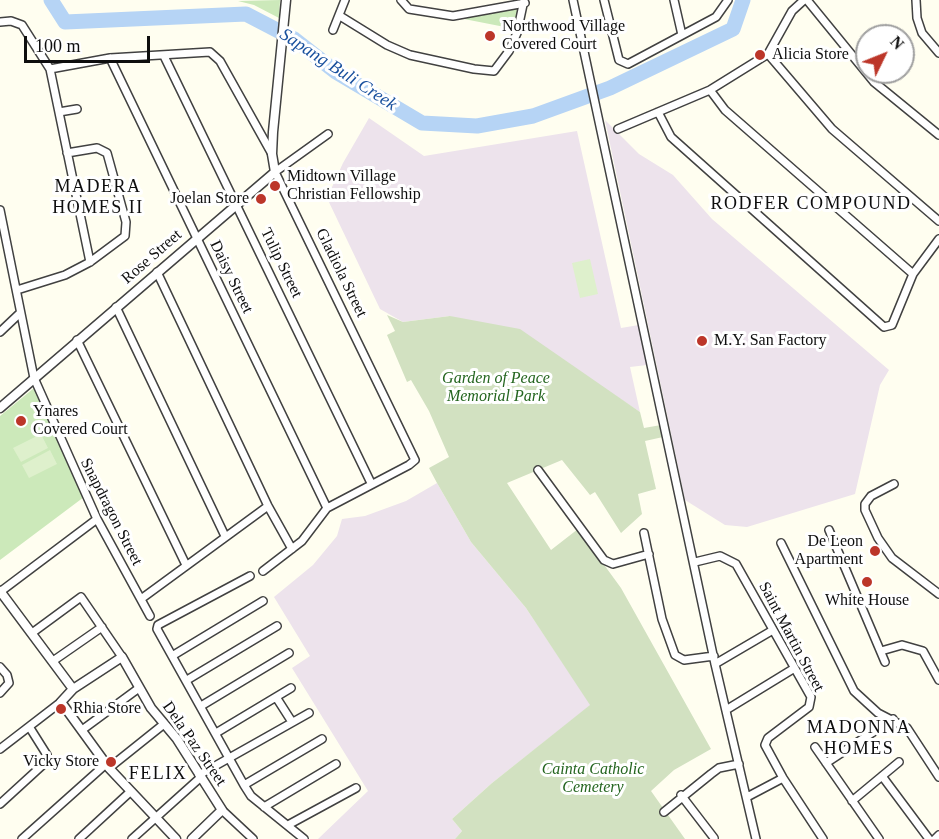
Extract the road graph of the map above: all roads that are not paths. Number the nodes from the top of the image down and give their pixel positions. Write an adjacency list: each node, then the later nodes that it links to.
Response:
1 (286, 0): 28 (street)
2 (345, 0): 11 (street)
3 (401, 0): 10 (street)
4 (573, 0): 57 (street)
5 (604, 0): 14 (street)
6 (674, 0): 14 (street)
7 (728, 0): 14 (street)
8 (806, 0): 15 (street); 26 (street)
9 (916, 0): 16 (street)
10 (525, 2): 11 (street)
11 (340, 16): 13 (street)
12 (0, 22): 19 (street)
13 (333, 30)
14 (682, 35)
15 (768, 54): 20 (street); 32 (street)
16 (939, 54)
17 (164, 56): 18 (street, Gladiola Street); 28 (street, Gladiola Street); 30 (street, Tulip Street)
18 (110, 58): 19 (street, Gladiola Street); 33 (street, Daisy Street)
19 (50, 69): 22 (street)
20 (710, 90): 23 (street); 37 (street)
21 (77, 109): 22 (street)
22 (59, 112): 27 (street)
23 (658, 112): 24 (street); 37 (street)
24 (618, 129)
25 (328, 134): 29 (street, Rose Street)
26 (939, 135)
27 (67, 153): 35 (street); 35 (street)
28 (272, 154): 29 (street, Gladiola Street)
29 (274, 172): 30 (street, Rose Street); 46 (street, Gladiola Street)
30 (238, 204): 33 (street, Rose Street); 46 (street, Tulip Street)
31 (0, 210): 38 (street, Snapdragon Street)
32 (939, 221)
33 (197, 238): 36 (street, Rose Street); 49 (street, Daisy Street)
34 (939, 239): 37 (street)
35 (90, 262): 38 (street)
36 (157, 272): 39 (street, Rose Street); 48 (street)
37 (913, 274)
38 (17, 290): 40 (street, Snapdragon Street)
39 (116, 308): 42 (street, Rose Street); 53 (street)
40 (19, 314): 41 (street); 43 (street, Snapdragon Street)
41 (0, 332)
42 (77, 340): 43 (street, Rose Street); 58 (street)
43 (34, 378): 44 (street, Rose Street); 50 (street, Snapdragon Street)
44 (0, 408)
45 (538, 470): 56 (street)
46 (371, 483): 49 (street)
47 (894, 484): 62 (street)
48 (268, 506): 53 (street); 55 (street)
49 (327, 508): 55 (street)
50 (97, 519): 61 (street); 63 (street, Snapdragon Street)
51 (829, 530): 70 (street)
52 (644, 532): 56 (street)
53 (225, 536): 58 (street)
54 (781, 543): 91 (street)
55 (292, 549): 59 (street)
56 (649, 554): 73 (street)
57 (695, 562): 68 (street, Saint Martin Street); 73 (street)
58 (186, 565): 63 (street)
59 (263, 572)
60 (250, 576): 72 (street)
61 (0, 591): 69 (street)
62 (939, 594)
63 (141, 599): 65 (street, Snapdragon Street)
64 (263, 601): 72 (street)
65 (150, 616)
66 (277, 626): 80 (street)
67 (102, 627): 69 (street); 74 (street); 75 (street)
68 (773, 630): 77 (street); 79 (street, Saint Martin Street)
69 (32, 633): 75 (street)
70 (881, 651): 76 (street); 81 (street)
71 (289, 653): 88 (street)
72 (172, 656): 80 (street)
73 (714, 656): 77 (street)
74 (122, 657): 82 (street, Dela Paz Street); 84 (street)
75 (53, 661): 84 (street)
76 (885, 662)
77 (716, 664): 89 (street)
78 (0, 667): 85 (street)
79 (793, 669): 89 (street); 109 (street, Saint Martin Street)
80 (187, 680): 88 (street)
81 (939, 680)
82 (139, 688): 93 (street, Dela Paz Street); 95 (street)
83 (291, 688): 86 (street)
84 (73, 689): 87 (street)
85 (0, 693)
86 (276, 697): 92 (street); 96 (street)
87 (61, 702): 94 (street); 95 (street)
88 (201, 706): 96 (street)
89 (726, 710): 104 (street)
90 (309, 713): 92 (street)
91 (893, 719): 102 (street); 108 (street)
92 (292, 722): 100 (street)
93 (164, 724): 105 (street); 106 (street, Dela Paz Street)
94 (30, 728): 99 (street); 116 (street)
95 (81, 730): 105 (street)
96 (216, 733): 100 (street)
97 (322, 739): 110 (street)
98 (815, 747): 102 (street)
99 (0, 749)
100 (228, 757): 106 (street); 110 (street)
101 (899, 762): 107 (street)
102 (826, 763): 115 (street)
103 (336, 764): 117 (street)
104 (739, 764): 113 (street); 114 (street)
105 (107, 766): 112 (street); 125 (street)
106 (200, 776): 118 (street, Dela Paz Street); 120 (street)
107 (882, 776): 115 (street); 134 (street)
108 (939, 777)
109 (783, 778): 114 (street); 132 (street, Saint Martin Street)
110 (244, 785): 117 (street)
111 (356, 788): 121 (street)
112 (130, 792): 120 (street); 126 (street)
113 (681, 795): 119 (street); 124 (street)
114 (747, 797): 131 (street)
115 (852, 801): 133 (street)
116 (0, 804)
117 (264, 807): 121 (street)
118 (222, 810): 123 (street, Dela Paz Street); 129 (street)
119 (663, 812)
120 (156, 817): 127 (street); 128 (street)
121 (288, 825): 130 (street)
122 (939, 835): 135 (street)
123 (249, 838)
124 (714, 838)
125 (22, 839)
126 (79, 839)
127 (132, 839)
128 (176, 839)
129 (192, 839)
130 (304, 839)
131 (756, 839)
132 (823, 839)
133 (879, 839)
134 (929, 839)
135 (935, 839)

